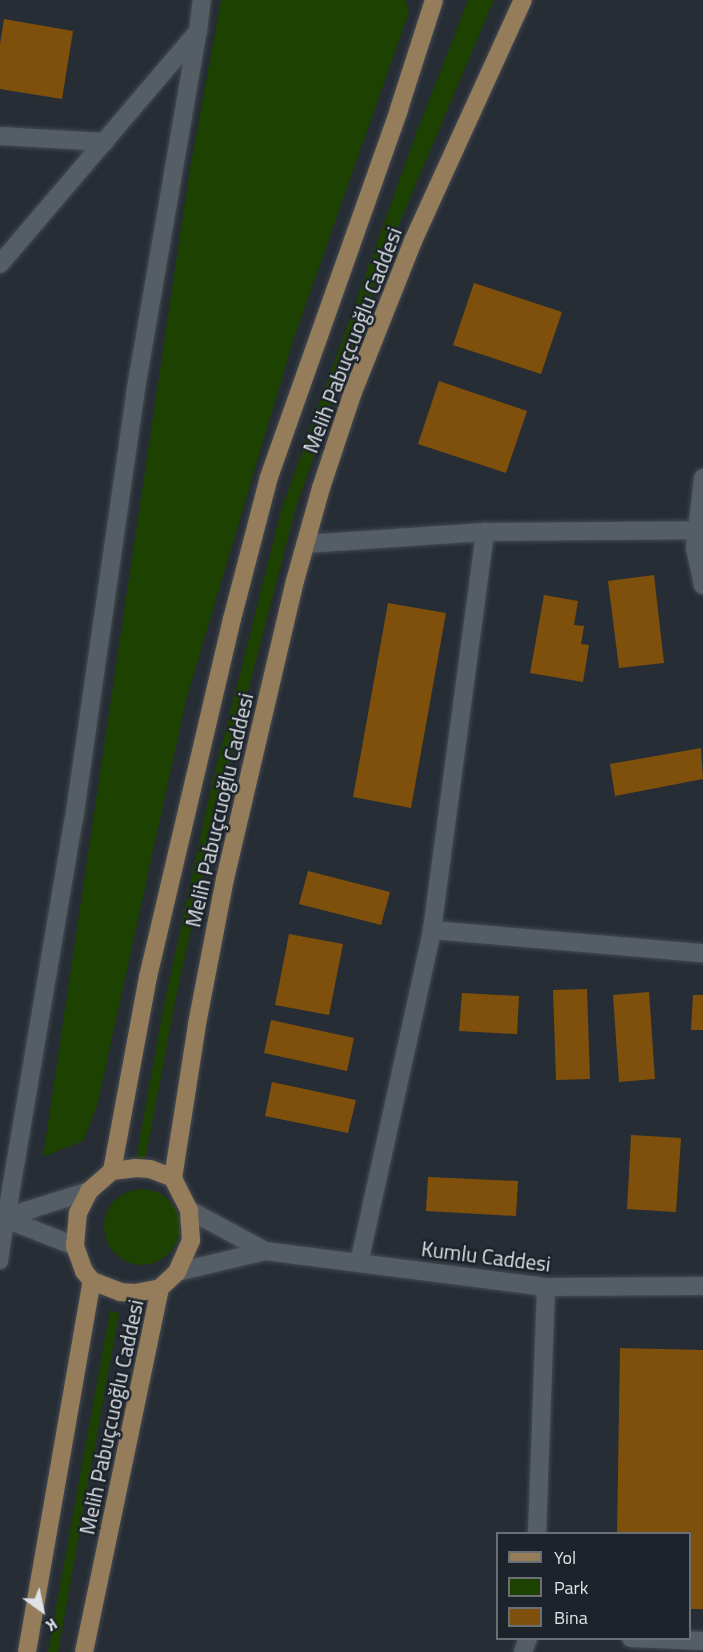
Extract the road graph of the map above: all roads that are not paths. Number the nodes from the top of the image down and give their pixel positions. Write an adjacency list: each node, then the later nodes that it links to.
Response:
1 (202, 0): 4 (street)
2 (434, 0): 15 (main road, Melih Pabuçcuoğlu Caddesi)
3 (523, 0): 11 (main road, Melih Pabuçcuoğlu Caddesi)
4 (198, 31): 6 (street); 19 (street)
5 (0, 136): 6 (street)
6 (105, 142): 7 (street)
7 (0, 264)
8 (703, 478): 9 (street)
9 (697, 530): 10 (street); 12 (street)
10 (485, 532): 11 (street); 13 (street)
11 (305, 544): 16 (main road, Melih Pabuçcuoğlu Caddesi)
12 (703, 585)
13 (432, 930): 14 (street); 23 (street)
14 (703, 953)
15 (112, 1171): 16 (main road); 17 (main road)
16 (173, 1178): 18 (main road, Melih Pabuçcuoğlu Caddesi)
17 (89, 1191): 19 (street); 20 (main road)
18 (189, 1210): 21 (street); 24 (main road, Melih Pabuçcuoğlu Caddesi)
19 (3, 1219): 20 (street); 22 (lane)
20 (75, 1246): 25 (main road)
21 (266, 1251): 23 (street, Kumlu Caddesi); 24 (street)
22 (0, 1261)
23 (359, 1263): 27 (street, Kumlu Caddesi)
24 (177, 1272): 28 (main road, Melih Pabuçcuoğlu Caddesi)
25 (92, 1281): 28 (main road); 32 (main road, Melih Pabuçcuoğlu Caddesi)
26 (703, 1286): 27 (street, Kumlu Caddesi)
27 (546, 1287): 29 (street)
28 (160, 1288): 33 (main road, Melih Pabuçcuoğlu Caddesi)
29 (537, 1532)
30 (679, 1640): 31 (street)
31 (703, 1641)
32 (27, 1652)
33 (84, 1652)

